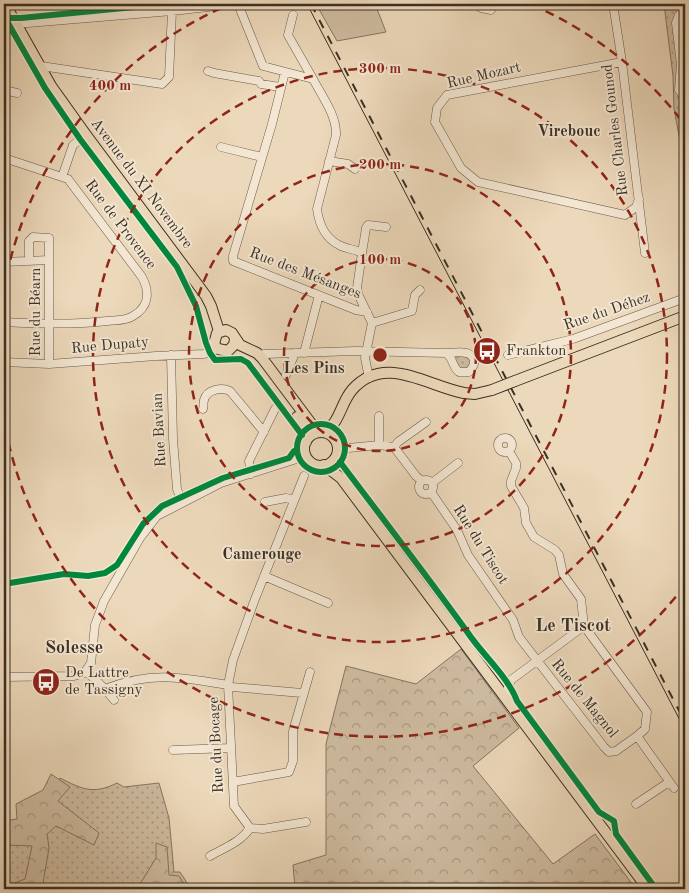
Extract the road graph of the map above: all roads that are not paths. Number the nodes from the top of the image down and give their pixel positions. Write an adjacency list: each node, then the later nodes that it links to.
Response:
1 (5, 4): 9 (main road, Avenue du XI Novembre)
2 (237, 4): 7 (street); 13 (street)
3 (476, 4): 6 (street)
4 (613, 4): 11 (street, Rue Charles Gounod)
5 (685, 9): 21 (street)
6 (491, 10)
7 (172, 11): 9 (street); 12 (street)
8 (293, 15): 16 (street)
9 (16, 24): 10 (street); 12 (main road, Avenue du XI Novembre)
10 (4, 27)
11 (622, 62): 29 (street, Rue Charles Gounod); 29 (street, Rue Mozart)
12 (41, 66): 22 (main road, Avenue du XI Novembre)
13 (263, 66): 15 (street); 17 (street)
14 (208, 71): 17 (street)
15 (285, 72): 16 (street); 18 (street)
16 (313, 79): 26 (street)
17 (260, 81): 18 (street)
18 (280, 87): 25 (street)
19 (4, 90): 20 (street)
20 (17, 93)
21 (685, 98)
22 (86, 135): 28 (street, Rue de Provence); 44 (main road, Avenue du XI Novembre)
23 (221, 146): 25 (street)
24 (4, 158): 28 (street)
25 (262, 158): 37 (street, Rue des Mésanges)
26 (329, 161): 27 (street); 31 (street)
27 (354, 169)
28 (62, 177): 43 (street, Rue de Provence)
29 (638, 199): 32 (street, Rue Charles Gounod)
30 (386, 227): 31 (street)
31 (362, 253): 39 (street)
32 (645, 253)
33 (50, 260): 34 (street, Rue du Béarn); 34 (street, Rue du Béarn); 43 (street, Rue du Béarn)
34 (29, 261): 35 (street, Rue du Béarn)
35 (4, 262)
36 (420, 290): 42 (street)
37 (319, 295): 39 (street, Rue des Mésanges); 50 (street)
38 (685, 298): 54 (street, Rue du Déhez)
39 (367, 312): 42 (street)
40 (685, 316): 58 (main road, bridge)
41 (4, 322): 43 (street, Rue de Provence)
42 (372, 323): 48 (street)
43 (50, 324): 56 (street, Rue du Béarn)
44 (219, 331): 45 (main road); 46 (main road)
45 (235, 339): 47 (main road); 64 (main road)
46 (216, 347): 47 (main road); 53 (street, Rue Dupaty)
47 (228, 351): 65 (main road)
48 (366, 352): 50 (street); 51 (street); 58 (street)
49 (295, 353): 50 (street); 52 (street); 57 (street)
50 (304, 353)
51 (446, 353)
52 (264, 354)
53 (171, 355): 56 (street, Rue Dupaty); 80 (street, Rue Bavian)
54 (508, 355)
55 (4, 362): 56 (street, Rue Dupaty)
56 (49, 364)
57 (286, 374)
58 (369, 378): 64 (main road)
59 (204, 409): 63 (street)
60 (275, 409): 63 (street)
61 (379, 416): 66 (street)
62 (426, 422): 67 (street)
63 (264, 432): 73 (street)
64 (328, 434): 65 (main road); 69 (main road)
65 (306, 442): 70 (main road)
66 (379, 445): 67 (street); 69 (street)
67 (394, 447): 76 (street, Rue du Tiscot)
68 (509, 451): 84 (street)
69 (337, 454): 72 (main road); 75 (main road)
70 (306, 456): 72 (main road); 73 (street)
71 (458, 463): 77 (street)
72 (324, 465): 75 (main road)
73 (250, 474): 80 (street)
74 (304, 476): 79 (street, Rue du Bocage)
75 (341, 478): 90 (main road)
76 (422, 481): 77 (street); 78 (street, Rue du Tiscot)
77 (432, 483): 78 (street)
78 (431, 492): 85 (street, Rue du Tiscot)
79 (294, 500): 81 (street); 82 (street, Rue du Bocage)
80 (182, 502): 86 (street)
81 (265, 502)
82 (264, 576): 83 (street); 91 (street, Rue du Bocage)
83 (328, 603)
84 (584, 626): 85 (street, Rue de Magnol); 96 (street, Rue de Magnol)
85 (536, 662): 89 (street, Rue de Magnol); 96 (street, Rue de Magnol)
86 (86, 671): 88 (street); 92 (street)
87 (310, 672): 93 (street)
88 (4, 676)
89 (511, 680): 90 (street, Rue de Magnol); 94 (street)
90 (494, 683): 94 (main road)
91 (228, 685): 92 (street); 93 (street); 97 (street, Rue du Bocage)
92 (105, 689): 95 (street)
93 (302, 693): 99 (street)
94 (506, 699): 104 (main road)
95 (114, 700)
96 (637, 736): 100 (street, Rue de Magnol)
97 (231, 748): 98 (street); 99 (street, Rue du Bocage)
98 (173, 750)
99 (233, 782): 102 (street, Rue du Bocage)
100 (636, 804)
101 (306, 822): 102 (street)
102 (250, 828): 103 (street)
103 (210, 856)
104 (648, 889)

